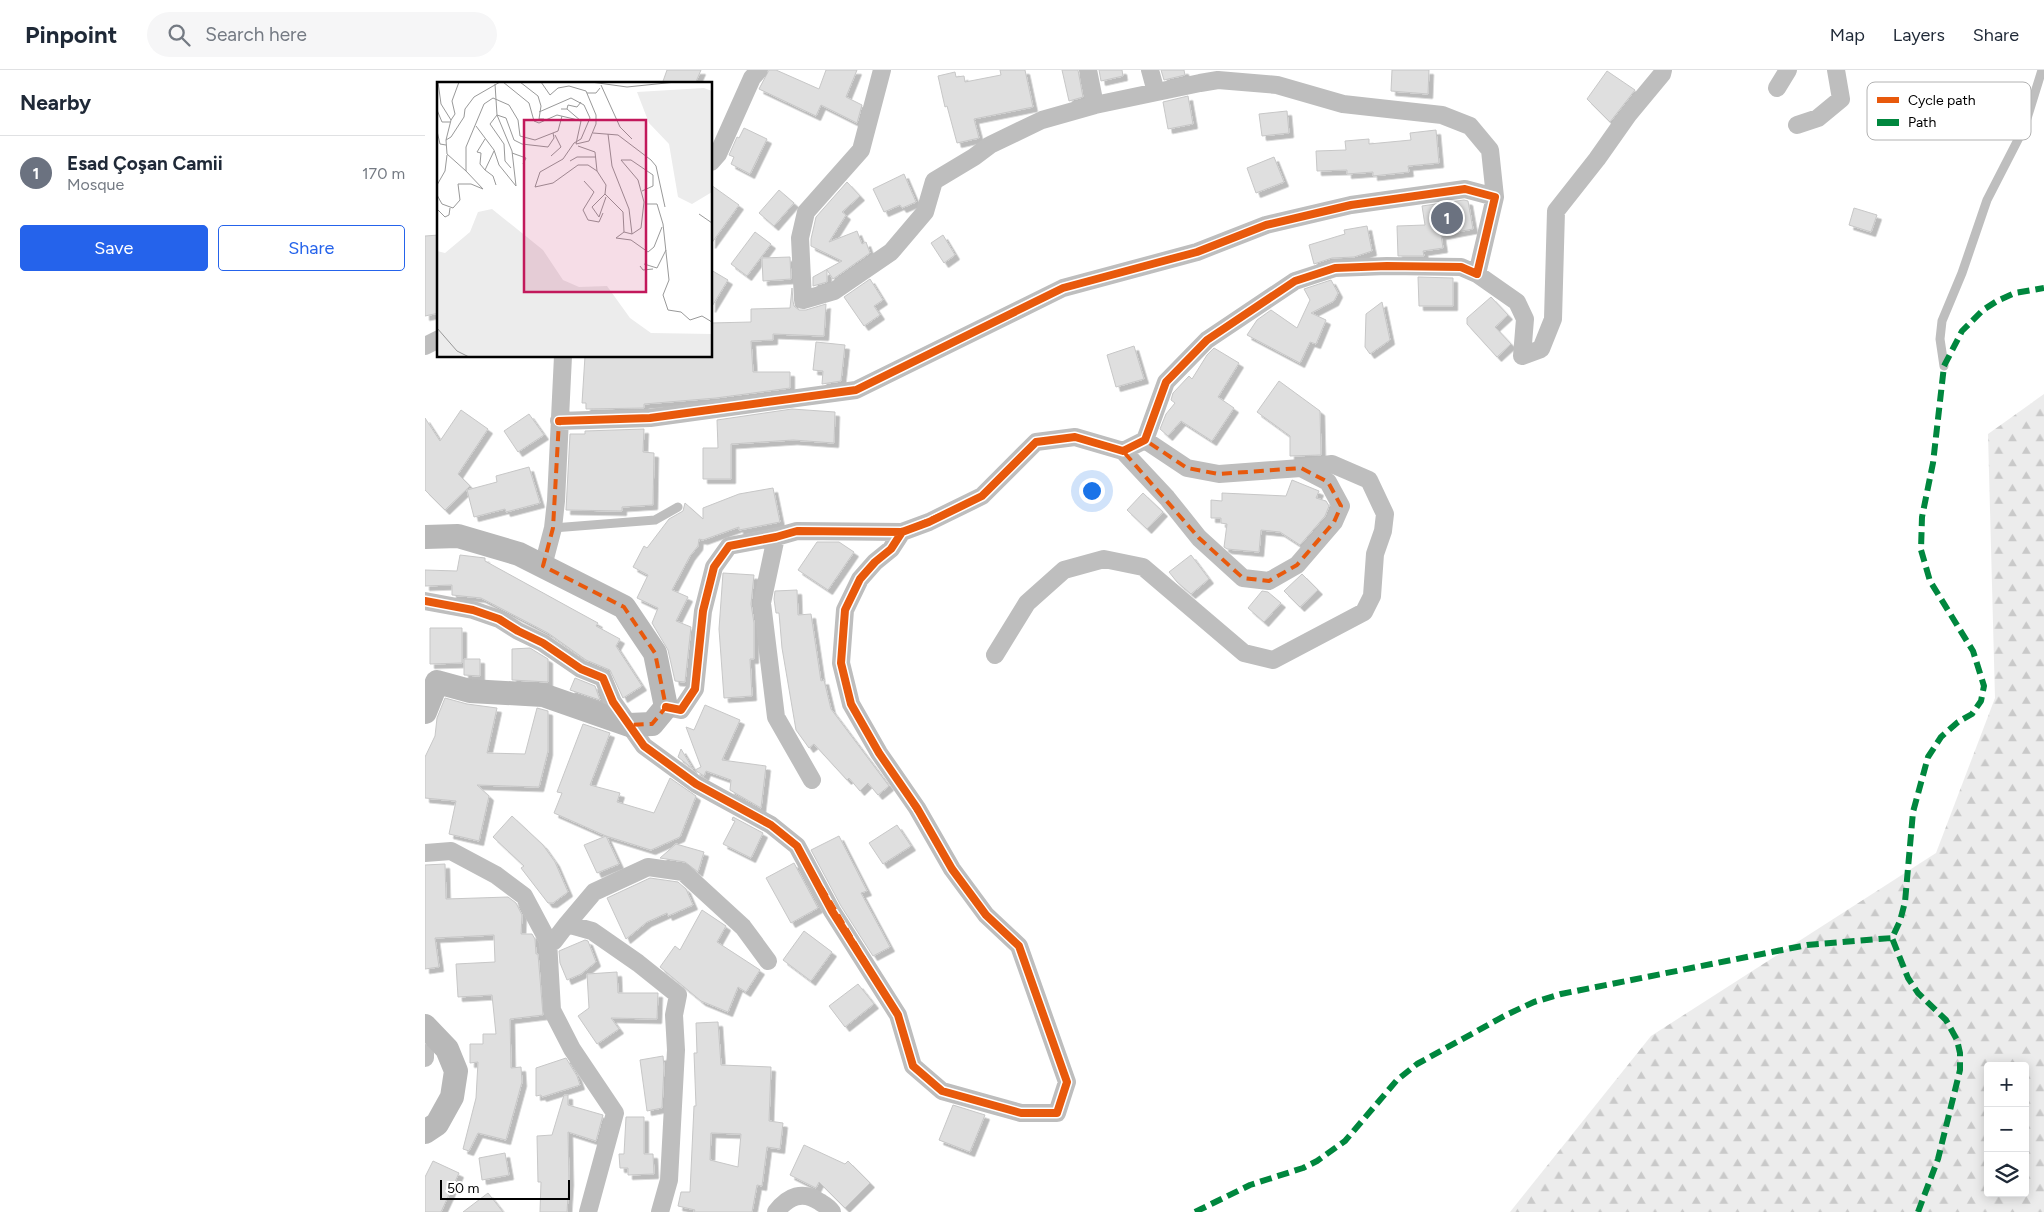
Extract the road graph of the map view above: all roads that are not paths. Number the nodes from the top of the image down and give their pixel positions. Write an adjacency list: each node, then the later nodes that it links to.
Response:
1 (759, 70): 16 (street)
2 (882, 70): 12 (street)
3 (1089, 70): 12 (street)
4 (1150, 70): 11 (street)
5 (1663, 70): 18 (street)
6 (1788, 70): 10 (street)
7 (1836, 70): 14 (street)
8 (2042, 70): 13 (lane)
9 (1217, 75): 11 (street); 17 (street)
10 (1777, 88)
11 (1156, 92): 12 (street)
12 (1095, 105)
13 (2031, 105)
14 (1797, 125)
15 (2018, 140): 22 (lane)
16 (713, 159)
17 (1495, 197): 18 (street); 23 (street)
18 (1477, 274): 24 (street)
19 (437, 340): 20 (street)
20 (425, 346)
21 (563, 358): 23 (street)
22 (1944, 366)
23 (559, 421): 28 (street)
24 (1145, 440): 25 (street); 26 (street)
25 (1123, 451): 26 (street); 29 (street)
26 (1301, 468): 34 (street)
27 (678, 507): 28 (lane)
28 (553, 528): 32 (street)
29 (901, 532): 31 (street); 38 (street)
30 (425, 537): 32 (street)
31 (776, 537): 36 (street); 39 (street)
32 (543, 566): 36 (street)
33 (425, 601): 38 (street)
34 (995, 655)
35 (431, 684): 37 (street); 38 (street)
36 (666, 707): 38 (street)
37 (425, 712)
38 (629, 725)
39 (812, 780)
40 (425, 854): 42 (street)
41 (567, 924): 42 (street); 43 (street); 49 (street)
42 (549, 941): 48 (street)
43 (768, 961)
44 (425, 1026): 47 (street)
45 (425, 1053): 46 (street)
46 (425, 1058)
47 (425, 1132)
48 (588, 1212)
49 (660, 1212)
50 (776, 1212): 51 (street)
51 (832, 1212)

